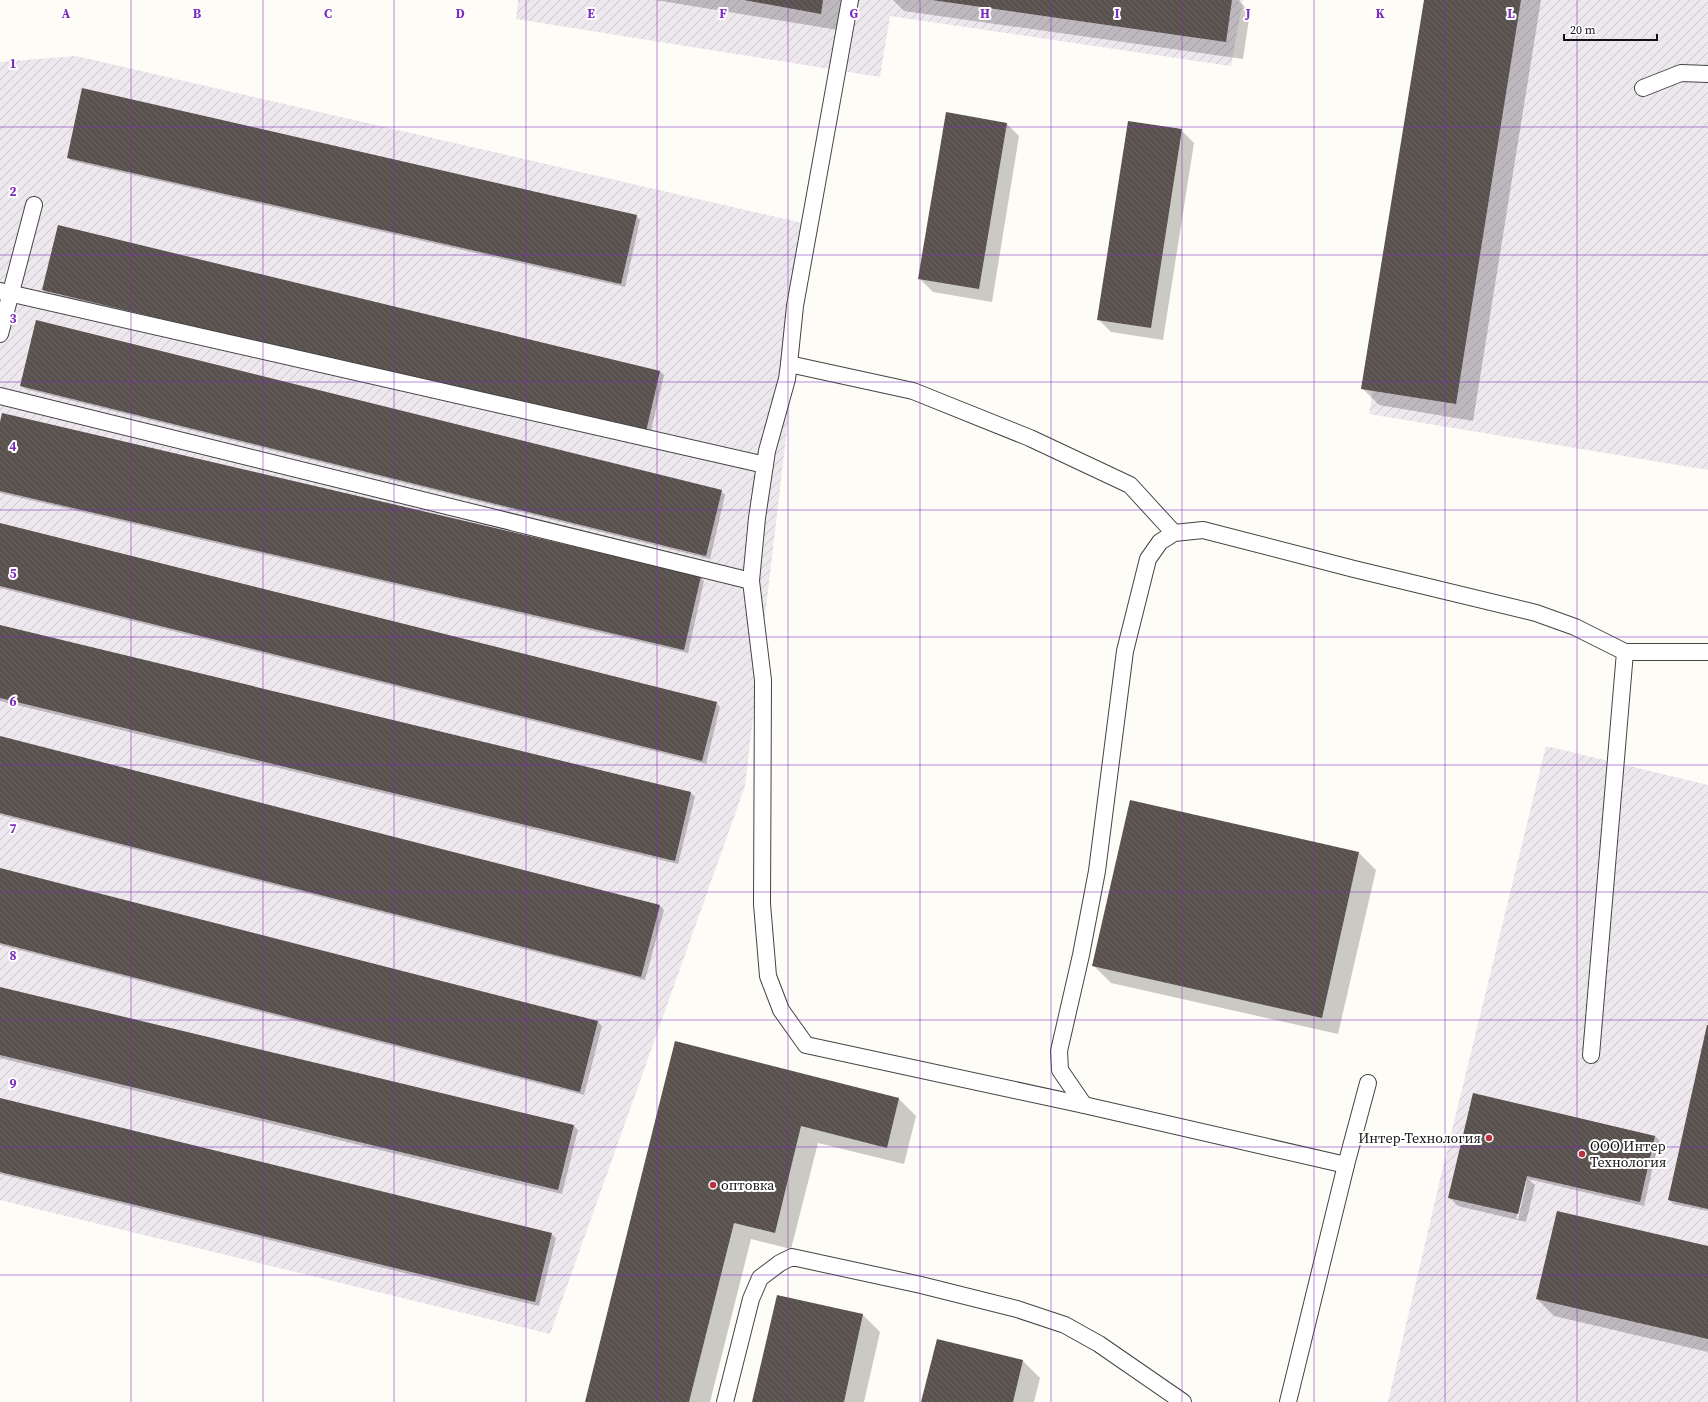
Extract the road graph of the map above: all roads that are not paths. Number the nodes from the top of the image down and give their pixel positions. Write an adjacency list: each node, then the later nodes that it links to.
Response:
1 (850, 0): 7 (lane)
2 (1708, 74): 3 (lane)
3 (1643, 88)
4 (34, 205): 5 (lane)
5 (5, 292): 6 (lane); 9 (lane)
6 (0, 334)
7 (789, 364): 9 (lane); 10 (lane)
8 (0, 396): 11 (lane)
9 (765, 465): 11 (lane)
10 (1174, 533): 12 (lane); 16 (lane)
11 (751, 581): 16 (lane)
12 (1625, 652): 13 (lane); 14 (lane)
13 (1708, 652)
14 (1591, 1055)
15 (1368, 1083): 17 (lane)
16 (1084, 1105): 17 (lane)
17 (1346, 1165): 20 (lane)
18 (725, 1402): 19 (lane)
19 (1183, 1402)
20 (1288, 1402)

